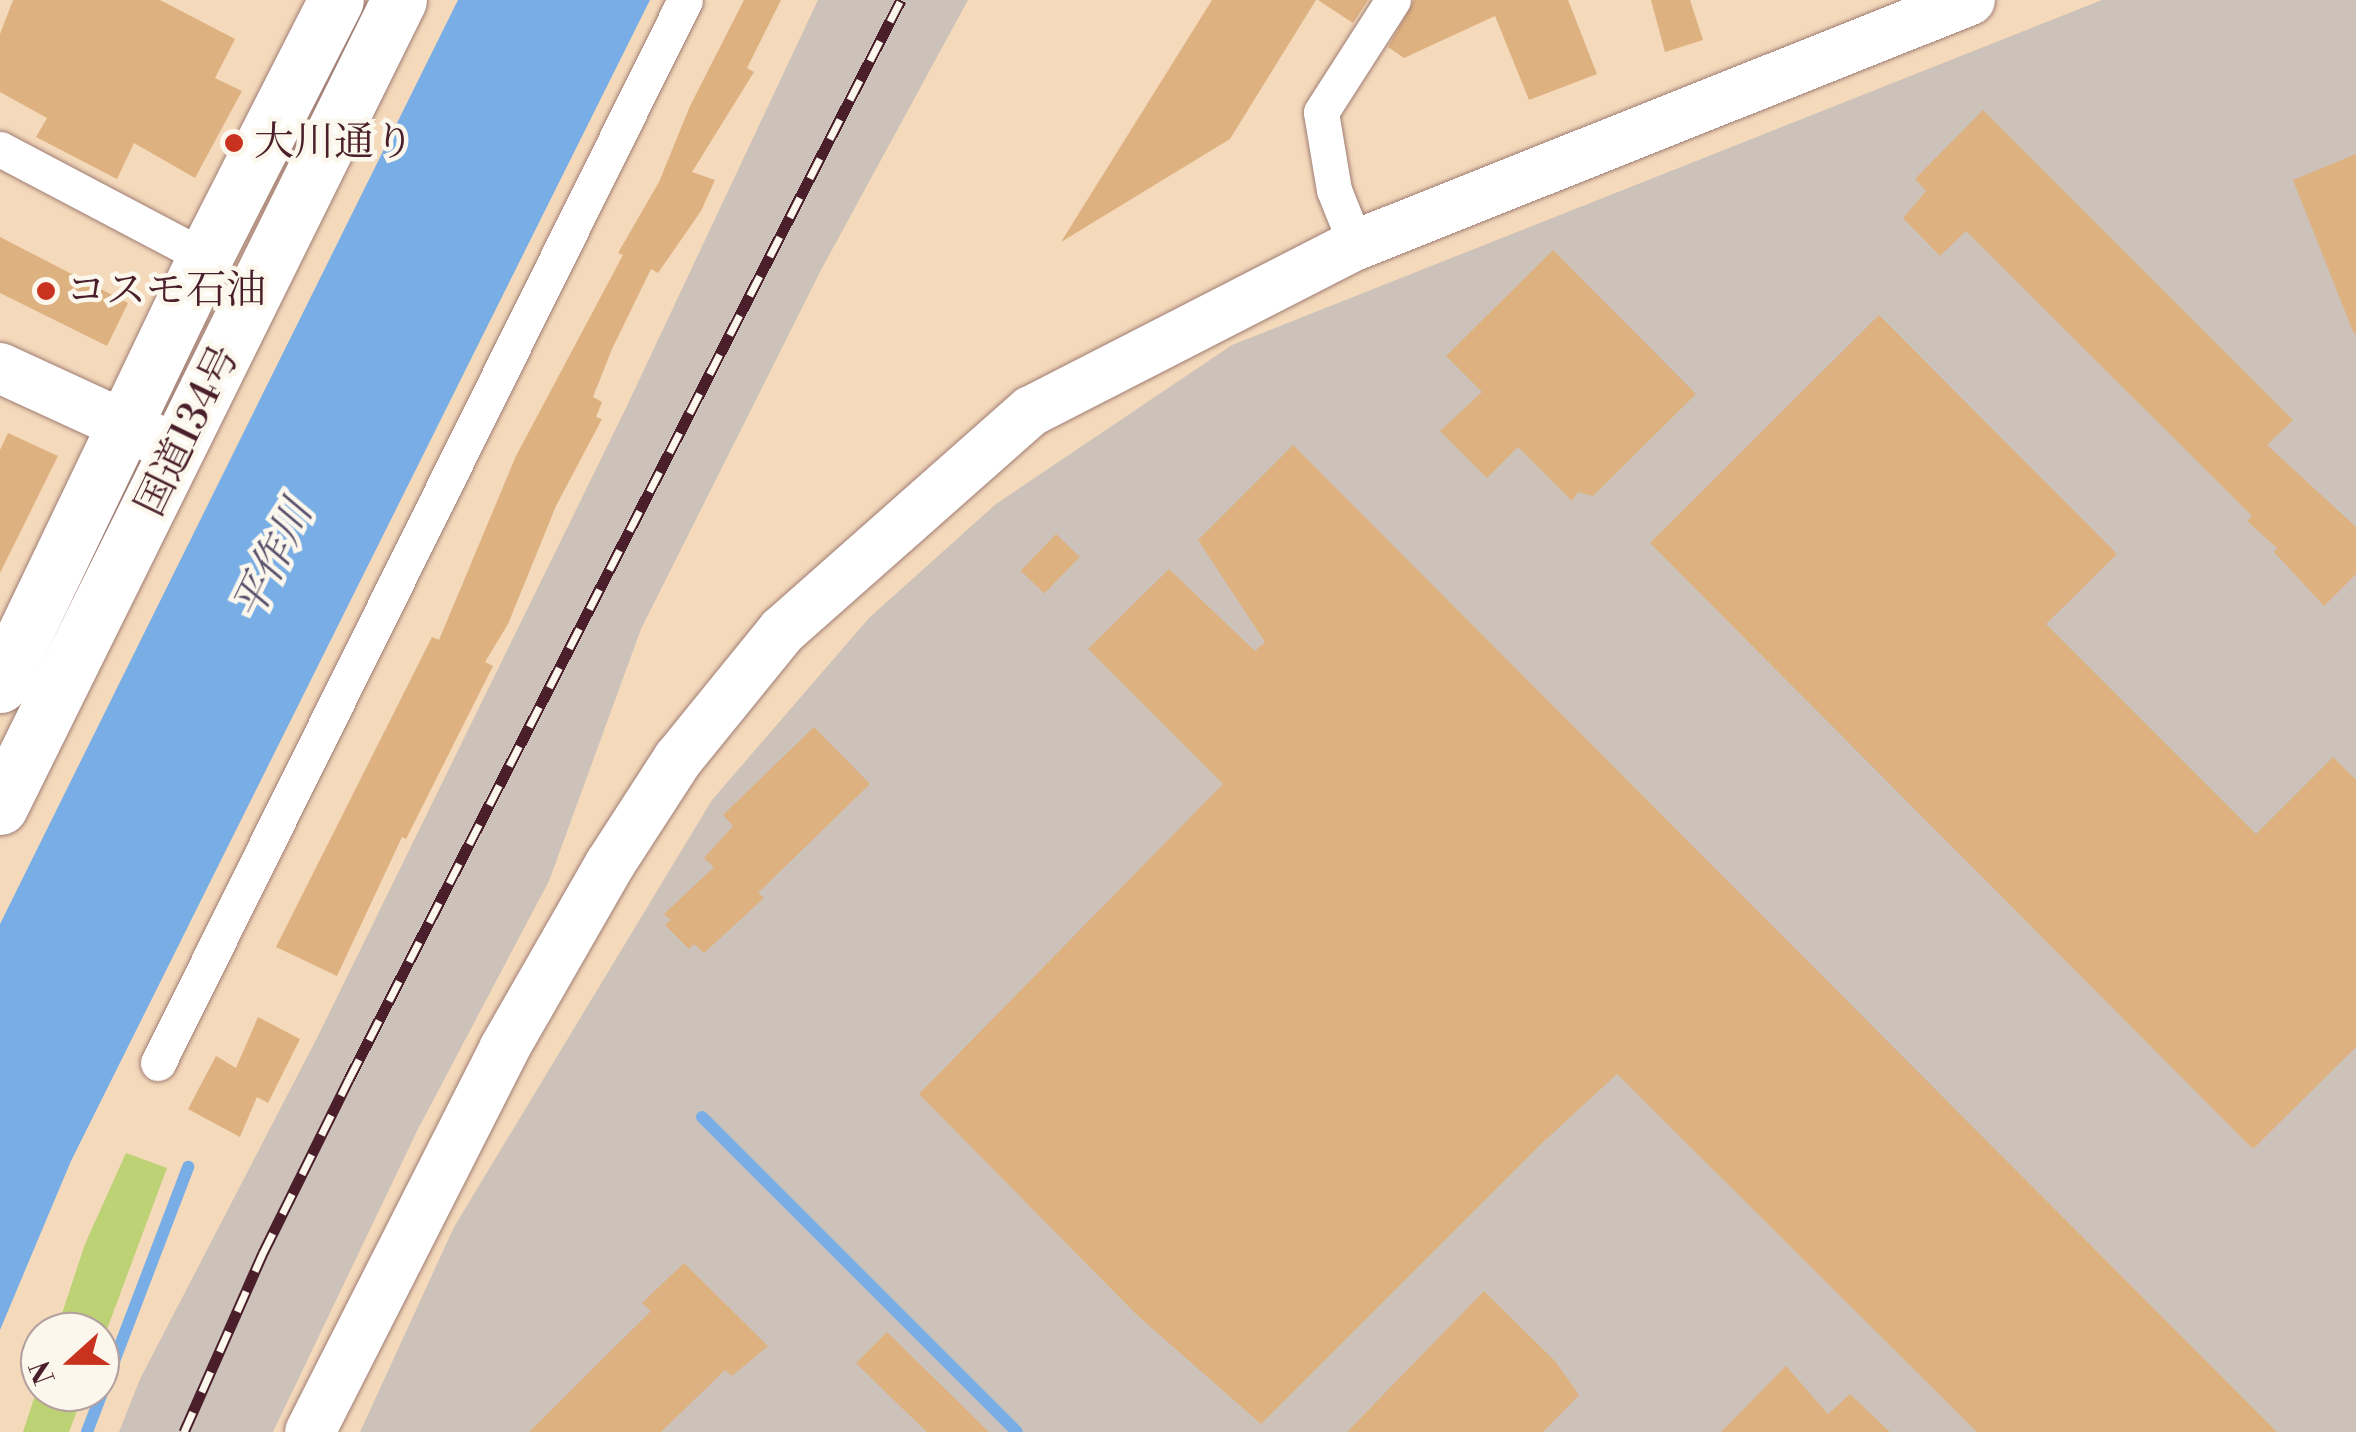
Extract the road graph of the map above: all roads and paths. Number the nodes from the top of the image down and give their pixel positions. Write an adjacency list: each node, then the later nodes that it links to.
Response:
1 (336, 0): 8 (highway, 国道134号)
2 (400, 0): 11 (highway, 国道134号)
3 (684, 0): 14 (street)
4 (1393, 0): 7 (street)
5 (1970, 0): 7 (street)
6 (0, 149): 8 (street)
7 (1356, 245): 15 (street)
8 (205, 257): 10 (highway, 国道134号)
9 (0, 368): 10 (street)
10 (124, 423): 11 (street); 12 (highway, 国道134号)
11 (178, 450): 13 (highway, 国道134号)
12 (0, 685)
13 (0, 807)
14 (158, 1063)
15 (310, 1432)

